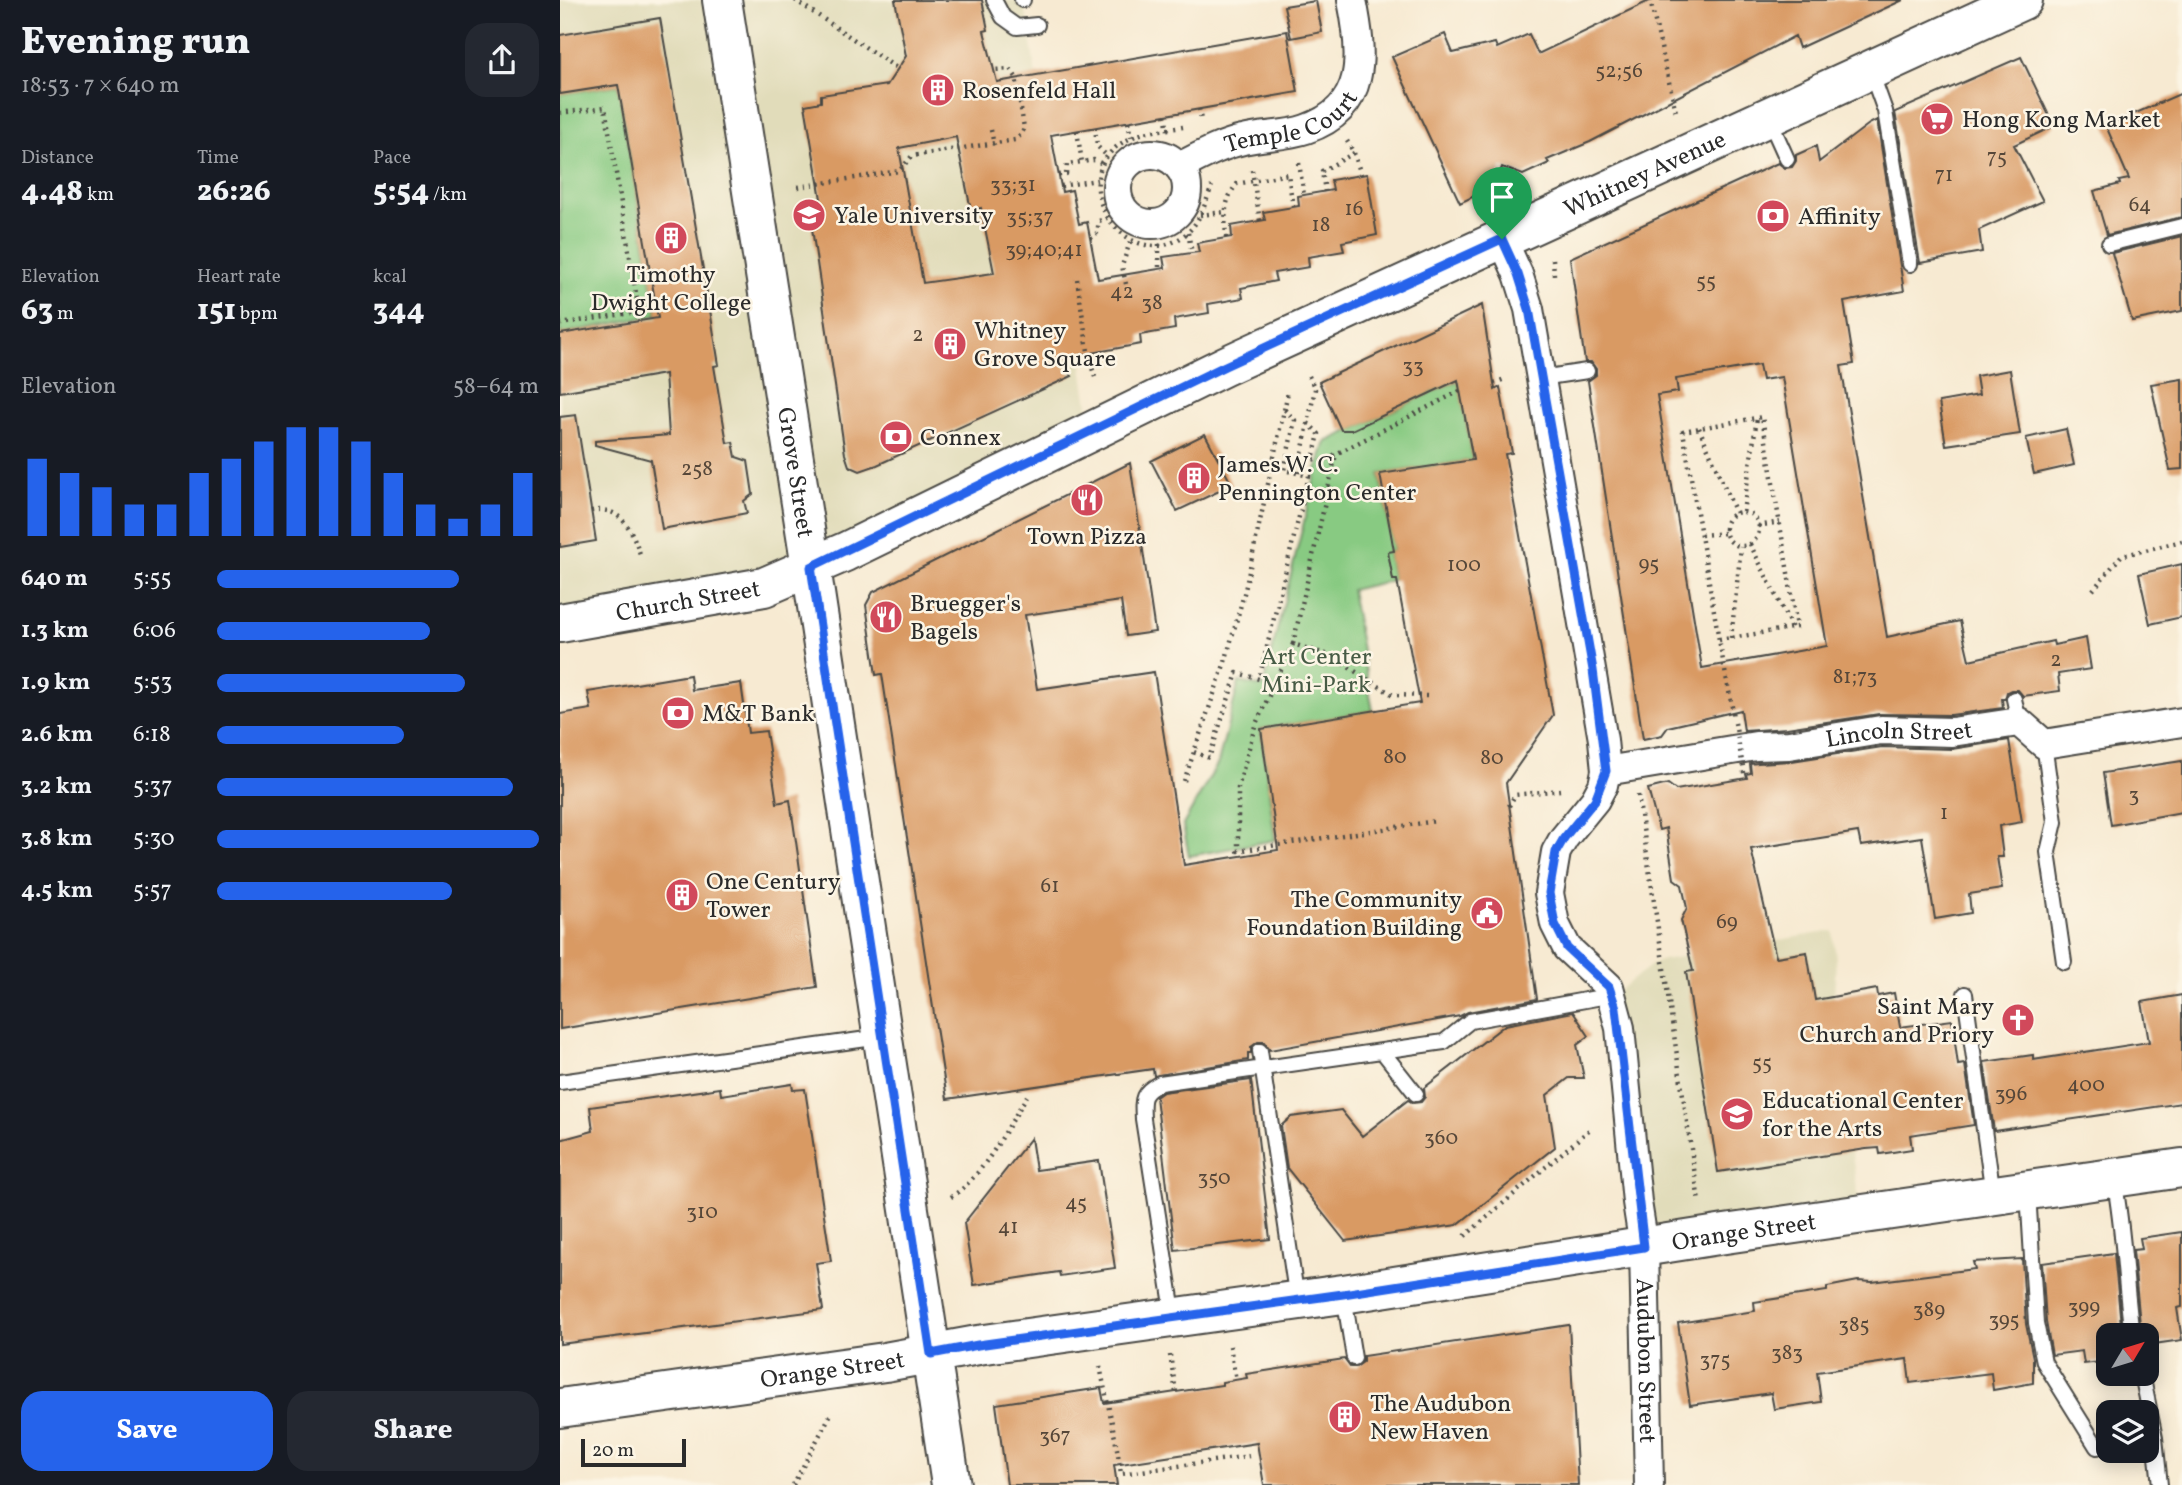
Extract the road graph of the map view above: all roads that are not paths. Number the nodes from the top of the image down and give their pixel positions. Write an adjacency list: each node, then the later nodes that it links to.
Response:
1 (722, 0): 16 (main road, Grove Street)
2 (994, 0): 5 (lane)
3 (1352, 0): 9 (street, Temple Court)
4 (2023, 0): 6 (main road, Whitney Avenue)
5 (1037, 25)
6 (1871, 71): 7 (main road, Whitney Avenue); 13 (lane)
7 (1768, 117): 8 (lane); 11 (main road, Whitney Avenue)
8 (1787, 159)
9 (1179, 167)
10 (2182, 226): 12 (lane)
11 (1502, 239): 15 (street); 16 (main road, Whitney Avenue)
12 (2109, 244)
13 (1910, 264)
14 (1587, 371): 15 (lane)
15 (1541, 378): 20 (street)
16 (811, 567): 17 (main road, Church Street); 24 (main road, Grove Street)
17 (560, 623)
18 (2182, 722): 19 (street)
19 (2044, 744): 20 (street, Lincoln Street); 21 (lane)
20 (1606, 771): 23 (street, Audubon Street)
21 (2064, 962)
22 (1965, 994): 32 (lane)
23 (1613, 995): 26 (lane); 33 (street, Audubon Street)
24 (883, 1037): 28 (lane); 38 (main road, Grove Street)
25 (1260, 1051): 27 (lane)
26 (1382, 1051): 27 (lane); 29 (lane)
27 (1263, 1068): 35 (lane); 37 (lane)
28 (560, 1082)
29 (1416, 1094)
30 (2182, 1168): 31 (main road, Orange Street)
31 (2114, 1178): 32 (main road, Orange Street); 36 (lane)
32 (2011, 1193): 33 (main road, Orange Street); 42 (lane)
33 (1644, 1247): 34 (main road, Orange Street); 44 (street, Audubon Street)
34 (1343, 1294): 35 (main road, Orange Street); 39 (lane)
35 (1297, 1301): 37 (main road, Orange Street)
36 (2130, 1323)
37 (1172, 1337): 38 (main road, Orange Street)
38 (931, 1354): 41 (main road, Orange Street); 43 (main road, Grove Street)
39 (1354, 1358)
40 (2144, 1386): 45 (lane)
41 (560, 1408)
42 (2096, 1445)
43 (951, 1485)
44 (1649, 1485)
45 (2160, 1485)

